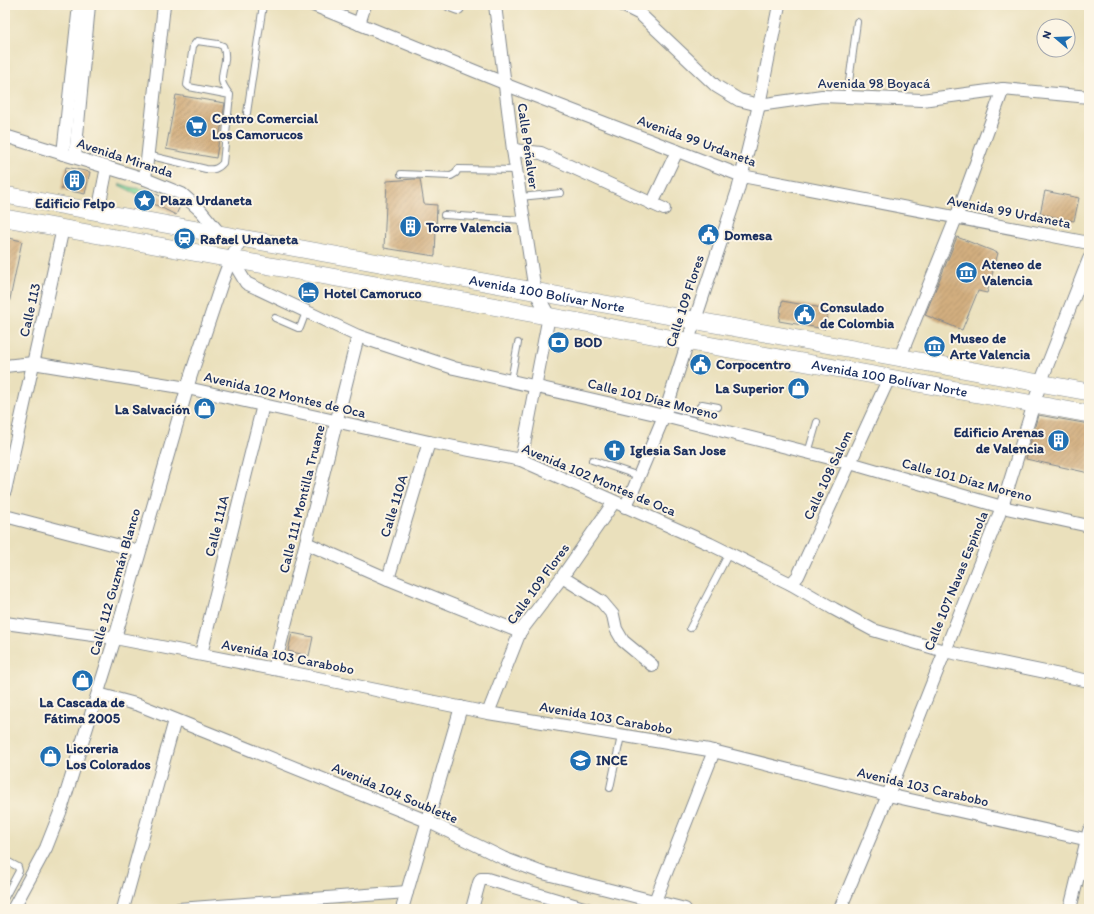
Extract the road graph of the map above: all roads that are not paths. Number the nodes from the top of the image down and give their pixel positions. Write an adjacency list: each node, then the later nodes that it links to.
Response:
1 (78, 5): 23 (street)
2 (89, 5): 23 (street)
3 (164, 5): 22 (street)
4 (263, 5): 18 (lane)
5 (312, 5): 11 (street, Avenida 99 Urdaneta)
6 (365, 5): 11 (street)
7 (494, 5): 12 (street, Calle Peñalver)
8 (622, 5): 17 (street, Avenida 98 Boyacá)
9 (779, 5): 17 (street, Calle 109 Flores)
10 (857, 22): 15 (lane)
11 (359, 24): 12 (street, Avenida 99 Urdaneta)
12 (504, 83): 20 (street, Calle Peñalver); 21 (street, Avenida 99 Urdaneta)
13 (1003, 89): 15 (street, Avenida 98 Boyacá); 16 (street, Avenida 98 Boyacá); 37 (street)
14 (230, 95): 14 (lane); 22 (lane)
15 (847, 97): 17 (street, Avenida 98 Boyacá)
16 (1089, 98)
17 (759, 105): 27 (street, Calle 109 Flores)
18 (247, 114)
19 (5, 136): 23 (street, Avenida Miranda)
20 (513, 150): 25 (street, Calle Peñalver); 32 (street)
21 (677, 151): 27 (street, Avenida 99 Urdaneta); 32 (street)
22 (148, 154): 28 (street)
23 (69, 156): 24 (street, Avenida Miranda)
24 (107, 167): 28 (street, Avenida Miranda); 34 (street)
25 (516, 170): 26 (lane); 31 (street, Calle Peñalver)
26 (401, 174)
27 (742, 176): 37 (street, Avenida 99 Urdaneta); 49 (street, Calle 109 Flores)
28 (145, 179): 40 (street, Avenida Miranda)
29 (561, 193): 31 (lane)
30 (5, 195): 34 (main road, Avenida 100 Bolívar Norte)
31 (520, 196): 38 (street, Calle Peñalver)
32 (652, 204): 33 (street)
33 (664, 209)
34 (98, 212): 40 (main road, Avenida 100 Bolívar Norte)
35 (444, 215): 38 (lane)
36 (5, 218): 39 (main road, Avenida 100 Bolívar Norte)
37 (956, 218): 42 (street, Avenida 99 Urdaneta); 53 (street)
38 (524, 220): 45 (street, Calle Peñalver)
39 (64, 228): 43 (main road, Avenida 100 Bolívar Norte); 54 (street, Calle 113)
40 (220, 234): 41 (main road, Avenida 100 Bolívar Norte)
41 (242, 237): 43 (street, Calle 112 Guzmán Blanco); 45 (main road, Avenida 100 Bolívar Norte)
42 (1089, 243)
43 (231, 258): 46 (street, Calle 101 Díaz Moreno); 47 (main road, Avenida 100 Bolívar Norte); 60 (street, Calle 112 Guzmán Blanco)
44 (1089, 259): 58 (street, Calle 107 Navas Espinola)
45 (535, 292): 47 (street); 49 (main road, Avenida 100 Bolívar Norte)
46 (306, 312): 48 (lane); 50 (street, Calle 101 Díaz Moreno)
47 (549, 316): 51 (main road, Avenida 100 Bolívar Norte); 59 (street)
48 (275, 318)
49 (695, 320): 51 (street, Calle 109 Flores); 53 (main road, Avenida 100 Bolívar Norte)
50 (358, 336): 57 (street, Calle 101 Díaz Moreno); 67 (street, Calle 111 Montilla Truane)
51 (688, 341): 56 (main road, Avenida 100 Bolívar Norte); 65 (street, Calle 109 Flores)
52 (518, 343): 57 (lane)
53 (900, 357): 58 (main road, Avenida 100 Bolívar Norte)
54 (33, 363): 55 (street, Avenida 102 Montes de Oca); 60 (street, Avenida 102 Montes de Oca); 75 (street, Calle 113)
55 (5, 366)
56 (889, 378): 62 (main road, Avenida 100 Bolívar Norte); 73 (street, Calle 108 Salom)
57 (511, 380): 59 (street, Calle 101 Díaz Moreno)
58 (1040, 384): 61 (main road, Avenida 100 Bolívar Norte); 62 (street, Calle 107 Navas Espinola)
59 (536, 386): 65 (street, Calle 101 Díaz Moreno); 71 (street)
60 (187, 388): 63 (street, Avenida 102 Montes de Oca); 81 (street, Calle 112 Guzmán Blanco)
61 (1089, 392)
62 (1034, 403): 66 (main road, Avenida 100 Bolívar Norte); 77 (street, Calle 107 Navas Espinola)
63 (262, 405): 67 (street, Avenida 102 Montes de Oca); 91 (street, Calle 111A)
64 (718, 407): 65 (lane)
65 (666, 411): 70 (street, Calle 101 Díaz Moreno); 74 (street, Calle 109 Flores)
66 (1089, 414)
67 (337, 422): 69 (street, Avenida 102 Montes de Oca); 80 (street, Calle 111 Montilla Truane)
68 (816, 422): 70 (lane)
69 (429, 442): 71 (street, Avenida 102 Montes de Oca); 84 (street, Calle 110A)
70 (808, 453): 73 (street, Calle 101 Díaz Moreno)
71 (521, 460): 76 (street, Avenida 102 Montes de Oca)
72 (592, 460): 74 (lane)
73 (850, 464): 77 (street, Calle 101 Díaz Moreno); 85 (street, Calle 108 Salom)
74 (639, 476): 76 (street, Calle 109 Flores)
75 (5, 491)
76 (620, 505): 82 (street, Avenida 102 Montes de Oca); 83 (street, Calle 109 Flores)
77 (1002, 507): 79 (street, Calle 101 Díaz Moreno); 90 (street, Calle 107 Navas Espinola)
78 (5, 516): 81 (street)
79 (1089, 526)
80 (306, 544): 84 (street); 93 (street, Calle 111 Montilla Truane)
81 (139, 551): 89 (street, Calle 112 Guzmán Blanco)
82 (729, 553): 85 (street, Avenida 102 Montes de Oca); 87 (lane)
83 (562, 577): 88 (street, Calle 109 Flores); 92 (street)
84 (388, 579): 88 (street)
85 (791, 584): 90 (street, Avenida 102 Montes de Oca)
86 (5, 623): 89 (street, Avenida 103 Carabobo)
87 (690, 628)
88 (520, 632): 97 (street, Calle 109 Flores)
89 (114, 638): 91 (street, Avenida 103 Carabobo); 95 (street, Calle 112 Guzmán Blanco)
90 (944, 651): 94 (street, Avenida 102 Montes de Oca); 102 (street, Calle 107 Navas Espinola)
91 (201, 654): 93 (street, Avenida 103 Carabobo)
92 (652, 665)
93 (274, 669): 96 (street, Avenida 103 Carabobo)
94 (1089, 681)
95 (98, 694): 98 (street, Avenida 104 Soublette); 108 (street, Calle 112 Guzmán Blanco)
96 (461, 707): 97 (street, Avenida 103 Carabobo); 103 (street)
97 (488, 713): 99 (street, Avenida 103 Carabobo)
98 (175, 720): 103 (street, Avenida 104 Soublette); 109 (street)
99 (621, 736): 100 (street, Avenida 103 Carabobo); 101 (lane)
100 (714, 752): 102 (street, Avenida 103 Carabobo); 107 (street)
101 (610, 788)
102 (888, 795): 104 (street, Avenida 103 Carabobo); 115 (street, Calle 107 Navas Espinola)
103 (427, 821): 106 (street); 107 (street, Avenida 104 Soublette)
104 (1088, 837): 116 (street)
105 (5, 860): 108 (lane)
106 (407, 892): 110 (street); 111 (street)
107 (655, 901): 114 (street, Avenida 104 Soublette)
108 (10, 903)
109 (123, 909)
110 (179, 909)
111 (402, 909)
112 (472, 909): 113 (street)
113 (587, 909)
114 (685, 909)
115 (840, 909)
116 (1070, 909)

